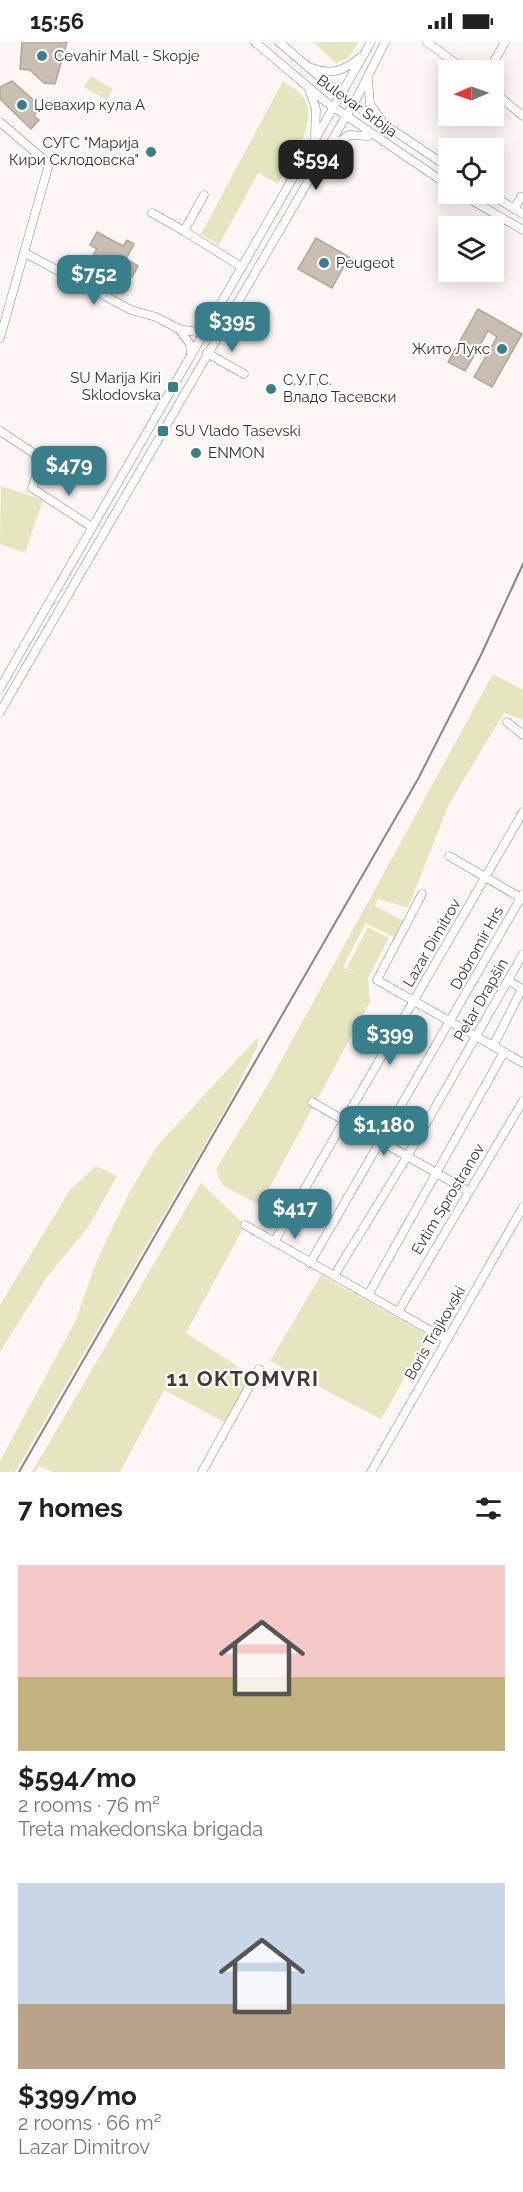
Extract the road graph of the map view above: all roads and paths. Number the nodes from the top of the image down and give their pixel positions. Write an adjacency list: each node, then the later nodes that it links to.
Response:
1 (255, 42): 12 (street, Bulevar Srbija)
2 (279, 42): 10 (street, Bulevar Srbija)
3 (371, 42): 7 (street)
4 (385, 42): 11 (street)
5 (427, 42): 8 (street)
6 (505, 42): 9 (street)
7 (364, 55): 10 (street); 13 (street)
8 (451, 60)
9 (495, 60)
10 (303, 64): 13 (street, Bulevar Srbija)
11 (368, 76): 15 (street); 20 (street)
12 (309, 89): 16 (street, Bulevar Srbija); 22 (street)
13 (342, 96): 15 (street, Bulevar Srbija); 16 (street)
14 (504, 100): 18 (street)
15 (352, 104): 17 (street); 20 (street, Bulevar Srbija)
16 (335, 108): 17 (street, Bulevar Srbija); 22 (street)
17 (345, 116): 21 (street, Bulevar Srbija); 23 (street)
18 (523, 116)
19 (0, 122): 35 (street)
20 (386, 127): 24 (street, Bulevar Srbija)
21 (378, 139): 23 (street); 25 (street, Bulevar Srbija)
22 (309, 151): 36 (street)
23 (320, 159): 40 (street)
24 (438, 161)
25 (438, 178)
26 (204, 195): 34 (street)
27 (523, 198): 30 (street)
28 (504, 203): 30 (street)
29 (478, 204): 33 (street)
30 (514, 209): 32 (street)
31 (152, 213): 34 (street)
32 (523, 214)
33 (523, 230)
34 (184, 231): 36 (street)
35 (25, 253): 38 (street); 39 (street)
36 (242, 267): 37 (street)
37 (208, 326): 38 (street); 41 (street)
38 (179, 329): 41 (street)
39 (0, 338)
40 (207, 353): 42 (street); 46 (street)
41 (191, 355): 44 (street)
42 (244, 374)
43 (0, 431): 44 (street)
44 (92, 527): 45 (street)
45 (0, 688)
46 (0, 712)
47 (507, 722): 48 (street)
48 (523, 735)
49 (523, 812): 51 (street, Lazar Dimitrov)
50 (449, 856): 51 (street)
51 (485, 878): 53 (street); 56 (street, Lazar Dimitrov)
52 (422, 894): 56 (street)
53 (522, 897): 57 (street, Dobromir Hrs)
54 (523, 954): 55 (street, Petar Drapšin)
55 (508, 980): 58 (street, Petar Drapšin); 59 (street)
56 (414, 1001): 57 (street); 64 (street, Lazar Dimitrov)
57 (451, 1022): 58 (street); 65 (street, Dobromir Hrs)
58 (476, 1036): 59 (street); 66 (street, Petar Drapšin)
59 (493, 1046): 60 (street)
60 (504, 1052): 61 (street); 67 (street)
61 (523, 1063)
62 (523, 1101): 68 (street, Evtim Sprostranov)
63 (312, 1102): 64 (street)
64 (344, 1120): 65 (street); 71 (street, Lazar Dimitrov)
65 (381, 1141): 66 (street); 72 (street, Dobromir Hrs)
66 (408, 1155): 67 (street); 73 (street, Petar Drapšin)
67 (436, 1171): 68 (street); 74 (street)
68 (468, 1191): 75 (street, Evtim Sprostranov)
69 (523, 1207): 76 (street, Boris Trajkovski)
70 (245, 1225): 71 (street)
71 (274, 1242): 72 (street)
72 (310, 1263): 73 (street)
73 (334, 1276): 74 (street)
74 (368, 1295): 75 (street)
75 (398, 1312): 76 (street)
76 (447, 1340): 79 (street, Boris Trajkovski)
77 (259, 1369): 78 (street)
78 (202, 1472)
79 (371, 1472)

